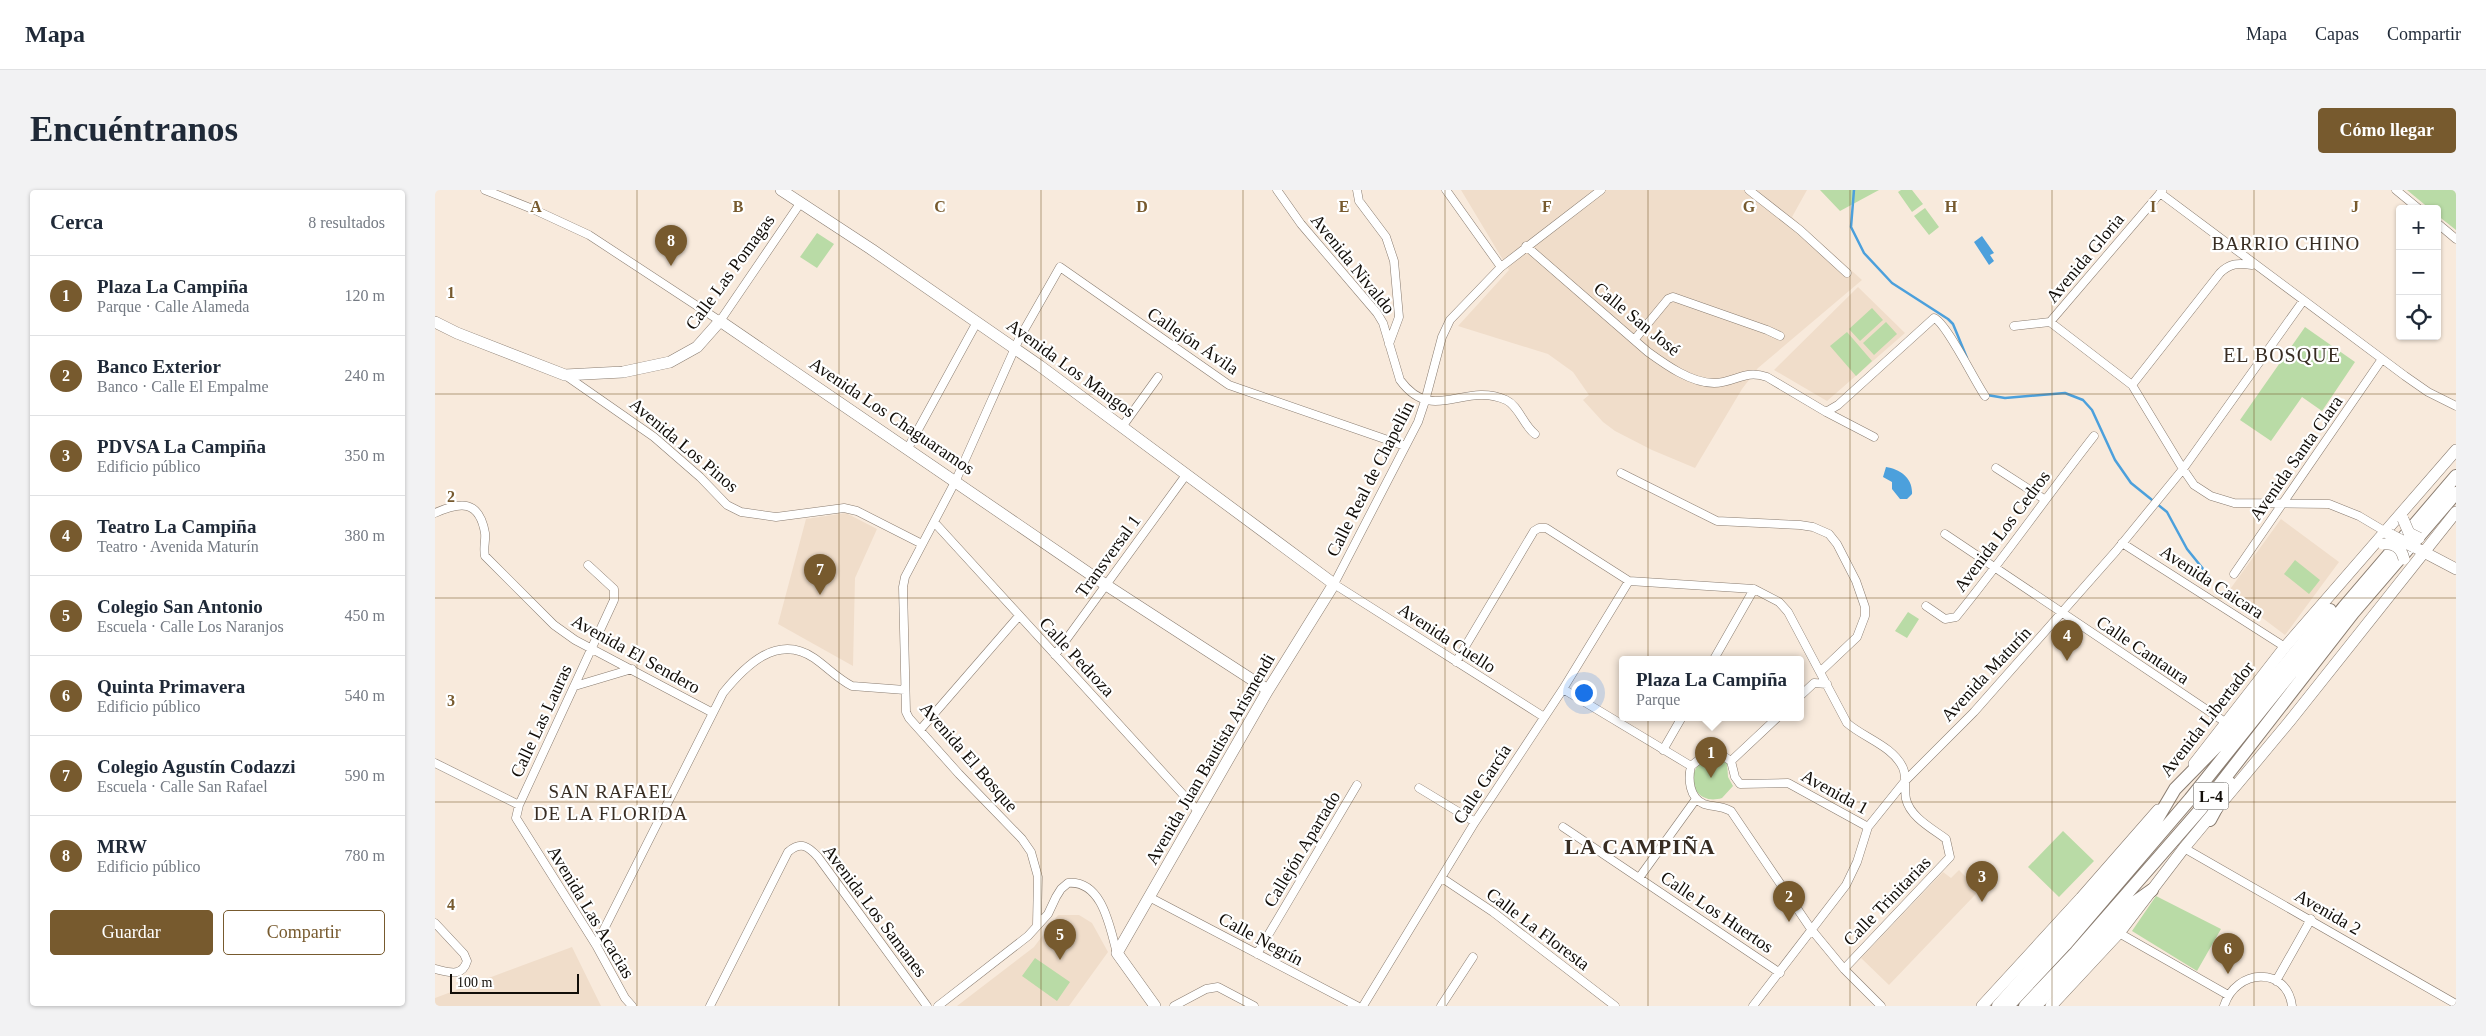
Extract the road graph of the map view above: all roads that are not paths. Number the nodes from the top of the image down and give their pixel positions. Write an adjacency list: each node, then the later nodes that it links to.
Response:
1 (485, 190): 20 (street, Avenida Los Chaguaramos)
2 (781, 190): 10 (street, Avenida Los Mangos)
3 (1277, 190): 27 (street, Avenida Nivaldo)
4 (1357, 190): 27 (street)
5 (1446, 190): 17 (street)
6 (1601, 190): 14 (street, Calle Real de Chapellín)
7 (1749, 190): 18 (street)
8 (2397, 190): 11 (street)
9 (2161, 192): 16 (street); 23 (street, Avenida Gloria)
10 (801, 202): 20 (street, Calle Las Pomagas); 22 (street, Avenida Los Mangos)
11 (2414, 205)
12 (2441, 227): 13 (street)
13 (2456, 239)
14 (1526, 246): 17 (street, Calle Real de Chapellín); 26 (street, Calle San José)
15 (1061, 266): 28 (street, Avenida El Bosque); 41 (street, Callejón Ávila)
16 (2255, 266): 19 (street); 32 (street)
17 (1501, 267): 34 (street, Calle Real de Chapellín)
18 (1847, 273)
19 (2303, 301): 29 (street); 45 (street, Avenida Maturín)
20 (720, 321): 30 (street, Calle Las Pomagas); 42 (street, Avenida Los Chaguaramos)
21 (435, 322): 30 (street, Avenida Los Pinos)
22 (977, 322): 28 (street, Avenida Los Mangos); 42 (street)
23 (2050, 322): 24 (street); 32 (street)
24 (2014, 326)
25 (1779, 336): 26 (street)
26 (1635, 339): 36 (street, Calle San José)
27 (1389, 344): 34 (street, Avenida Nivaldo)
28 (1015, 349): 37 (street, Avenida Los Mangos); 49 (street, Avenida El Bosque)
29 (2383, 359): 35 (street); 52 (street, Avenida Santa Clara)
30 (565, 375): 60 (street, Avenida Los Pinos)
31 (1158, 377): 37 (street)
32 (2132, 385): 45 (street)
33 (1985, 396): 36 (street)
34 (1425, 401): 38 (street); 41 (street, Calle Real de Chapellín)
35 (2456, 406)
36 (1827, 412): 40 (street, Calle San José)
37 (1121, 427): 47 (street, Avenida Los Mangos)
38 (1535, 434)
39 (2094, 436): 51 (street, Avenida Los Cedros)
40 (1874, 437)
41 (1405, 446): 71 (street, Calle Real de Chapellín)
42 (908, 448): 49 (street, Avenida Los Chaguaramos)
43 (2456, 450): 55 (street, Avenida Libertador / L-4)
44 (1996, 468): 51 (street)
45 (2183, 469): 52 (street); 59 (street, Avenida Maturín)
46 (1621, 473): 82 (street)
47 (1186, 475): 70 (street, Transversal 1); 71 (street, Avenida Los Mangos)
48 (2456, 476): 69 (main road, Avenida Libertador / L-4)
49 (955, 480): 56 (street, Avenida El Bosque); 70 (street, Avenida Los Chaguaramos)
50 (2456, 493): 67 (main road, L-4)
51 (2044, 499): 63 (street, Avenida Los Cedros)
52 (2282, 503): 58 (street); 66 (street, Avenida Santa Clara)
53 (2456, 512): 61 (street)
54 (435, 513): 77 (street, Avenida El Sendero)
55 (2403, 516): 58 (street, Avenida Libertador / L-4); 61 (street, bridge)
56 (934, 522): 60 (street, Avenida El Bosque); 75 (street, Calle Pedroza)
57 (1945, 534): 63 (street, Calle Cantaura)
58 (2383, 539): 61 (street, bridge); 65 (street, bridge); 76 (street, Avenida Libertador / L-4)
59 (2122, 543): 74 (street, Avenida Maturín); 76 (street, Avenida Caicara)
60 (922, 544): 86 (street, Avenida El Bosque)
61 (2419, 546): 64 (street); 65 (street, L-4)
62 (588, 565): 77 (street, Calle Las Lauras)
63 (1995, 569): 73 (street, Avenida Los Cedros); 74 (street, Calle Cantaura)
64 (2456, 569)
65 (2407, 572): 106 (street, L-4)
66 (2234, 574)
67 (2385, 575): 106 (main road, L-4); 146 (main road, L-4)
68 (1629, 581): 72 (street); 80 (street); 85 (street, Calle García)
69 (2365, 582): 102 (main road, L-4); 145 (main road, Avenida Libertador / L-4)
70 (1107, 584): 78 (street, Transversal 1); 87 (street, Avenida Los Chaguaramos)
71 (1334, 584): 80 (street, Avenida Cuello); 87 (street, Avenida Juan Bautista Arismendi)
72 (1753, 589): 79 (street); 82 (street)
73 (1926, 606)
74 (2062, 615): 93 (street, Calle Cantaura); 99 (street, Avenida Maturín)
75 (1018, 617): 78 (street, Calle Pedroza); 94 (street)
76 (2285, 647): 93 (street, Avenida Libertador / L-4)
77 (591, 649): 81 (street, Avenida El Sendero); 84 (street, Calle Las Lauras)
78 (1055, 655): 105 (street, Calle Pedroza)
79 (1716, 656)
80 (1456, 662): 90 (street, Avenida Cuello)
81 (632, 669): 84 (street); 89 (street, Avenida El Sendero)
82 (1820, 672): 83 (street)
83 (1827, 684): 88 (street); 99 (street)
84 (575, 686): 104 (street, Calle Las Lauras)
85 (1563, 689): 90 (street, Calle García); 95 (street)
86 (905, 690): 89 (street); 94 (street, Avenida El Bosque)
87 (1268, 690): 105 (street, Avenida Juan Bautista Arismendi)
88 (1804, 693)
89 (713, 713): 120 (street)
90 (1544, 717): 107 (street, Calle García)
91 (1680, 721): 95 (street)
92 (1774, 721): 97 (street)
93 (2225, 722): 102 (street, Avenida Libertador / L-4)
94 (920, 730): 117 (street, Avenida El Bosque)
95 (1663, 750): 98 (street)
96 (435, 762): 104 (street)
97 (1731, 762): 98 (street); 109 (street, Avenida 1)
98 (1691, 766): 103 (street)
99 (1905, 782): 109 (street, Avenida Maturín); 125 (street, Calle Trinitarias)
100 (1357, 785): 122 (street, Callejón Apartado)
101 (1419, 788): 107 (street)
102 (2175, 789): 143 (street, Avenida Libertador / L-4); 144 (main road, L-4)
103 (1697, 799): 112 (street); 118 (street)
104 (519, 805): 120 (street, Avenida Las Acacias)
105 (1199, 812): 114 (street, Avenida Juan Bautista Arismendi)
106 (2210, 820): 110 (street, L-4)
107 (1475, 822): 111 (street, Calle García)
108 (1563, 827): 112 (street, Calle Los Huertos)
109 (1868, 827): 118 (street)
110 (2184, 848): 113 (street, L-4); 115 (street, Avenida 2)
111 (1441, 878): 138 (street, Calle García); 140 (street, Calle La Floresta)
112 (1639, 878): 126 (street, Calle Los Huertos)
113 (2152, 890): 119 (street, L-4); 147 (main road, L-4)
114 (1151, 898): 121 (street, Avenida Juan Bautista Arismendi); 122 (street, Calle Negrín)
115 (2311, 919): 127 (street); 129 (street, Avenida 2)
116 (435, 923): 124 (street)
117 (1037, 925): 121 (street); 133 (street)
118 (1811, 929): 125 (street); 126 (street)
119 (2119, 933): 128 (street); 148 (street, L-4)
120 (596, 945): 130 (street, Avenida Las Acacias)
121 (1117, 953): 134 (street)
122 (1257, 954): 137 (street, Calle Negrín)
123 (1473, 957): 139 (street)
124 (435, 969)
125 (1844, 969): 142 (street)
126 (1780, 973): 141 (street)
127 (2275, 981): 128 (street); 150 (street)
128 (2227, 995): 149 (street)
129 (2456, 1004)
130 (632, 1006)
131 (710, 1006): 132 (street, Avenida Los Samanes)
132 (927, 1006)
133 (938, 1006)
134 (1155, 1006)
135 (1174, 1006): 136 (street)
136 (1254, 1006)
137 (1357, 1006)
138 (1363, 1006)
139 (1441, 1006)
140 (1615, 1006)
141 (1753, 1006)
142 (1881, 1006)
143 (1982, 1006)
144 (1998, 1006)
145 (2008, 1006)
146 (2025, 1006)
147 (2036, 1006)
148 (2051, 1006)
149 (2224, 1006)
150 (2292, 1006)

